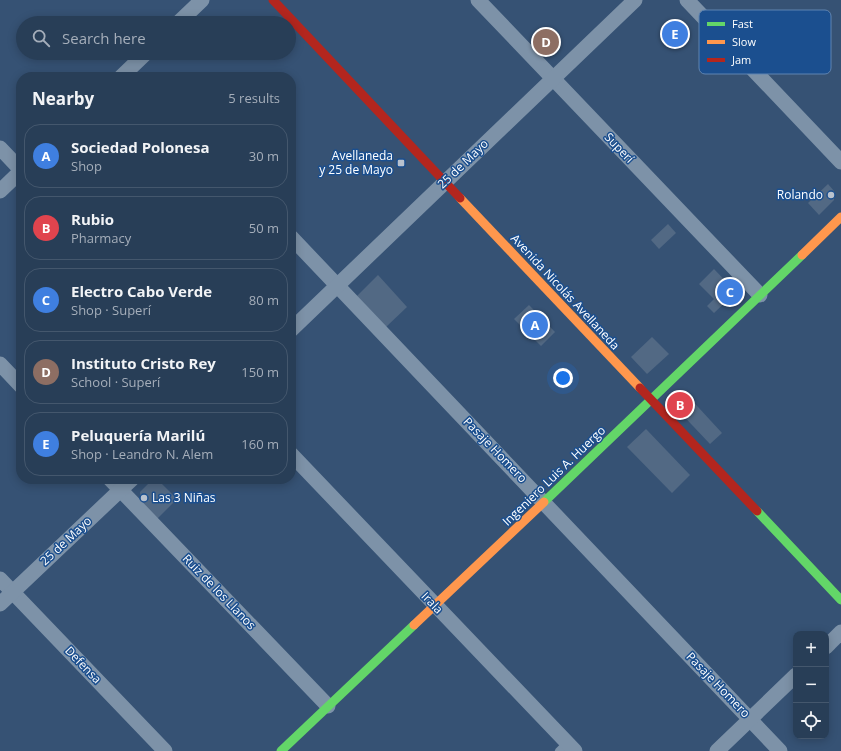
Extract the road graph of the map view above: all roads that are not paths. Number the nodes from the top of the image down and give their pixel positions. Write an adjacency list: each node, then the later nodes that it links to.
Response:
1 (202, 0): 7 (street)
2 (273, 0): 8 (main road, Avenida Nicolás Avellaneda)
3 (478, 0): 13 (street, Superí)
4 (635, 0): 13 (street, 25 de Mayo)
5 (687, 0): 6 (street)
6 (699, 13)
7 (185, 16)
8 (288, 16)
9 (296, 24): 18 (main road, Avenida Nicolás Avellaneda)
10 (141, 60): 11 (street)
11 (132, 72)
12 (757, 74): 15 (street)
13 (553, 78): 18 (street, 25 de Mayo); 23 (street, Superí)
14 (0, 148): 16 (street)
15 (841, 162)
16 (16, 166)
17 (16, 176): 19 (street)
18 (444, 182): 22 (street, 25 de Mayo); 27 (main road, Avenida Nicolás Avellaneda)
19 (0, 191)
20 (841, 217): 23 (main road, Ingeniero Luis A. Huergo)
21 (296, 242): 22 (street, Pasaje Homero)
22 (337, 286): 24 (street, 25 de Mayo); 32 (street, Pasaje Homero)
23 (760, 295): 27 (main road, Ingeniero Luis A. Huergo)
24 (296, 325)
25 (0, 364): 26 (street)
26 (16, 381)
27 (651, 400): 32 (main road, Ingeniero Luis A. Huergo); 35 (main road, Avenida Nicolás Avellaneda)
28 (296, 459): 37 (street, Irala)
29 (115, 484): 31 (street, Ruiz de los Llanos)
30 (127, 484): 31 (street, 25 de Mayo)
31 (120, 490): 34 (street, 25 de Mayo); 41 (street, Ruiz de los Llanos)
32 (544, 502): 37 (main road, Ingeniero Luis A. Huergo); 42 (street, Pasaje Homero)
33 (0, 579): 34 (street, Defensa)
34 (12, 592): 36 (street, 25 de Mayo); 44 (street, Defensa)
35 (841, 600)
36 (0, 604)
37 (435, 606): 41 (main road, Ingeniero Luis A. Huergo); 43 (street, Irala)
38 (841, 632): 39 (street)
39 (829, 644)
40 (793, 678): 42 (street)
41 (328, 706): 45 (main road, Ingeniero Luis A. Huergo)
42 (750, 719): 46 (street); 47 (street, Pasaje Homero)
43 (567, 748)
44 (165, 751)
45 (280, 751)
46 (716, 751)
47 (780, 751)

